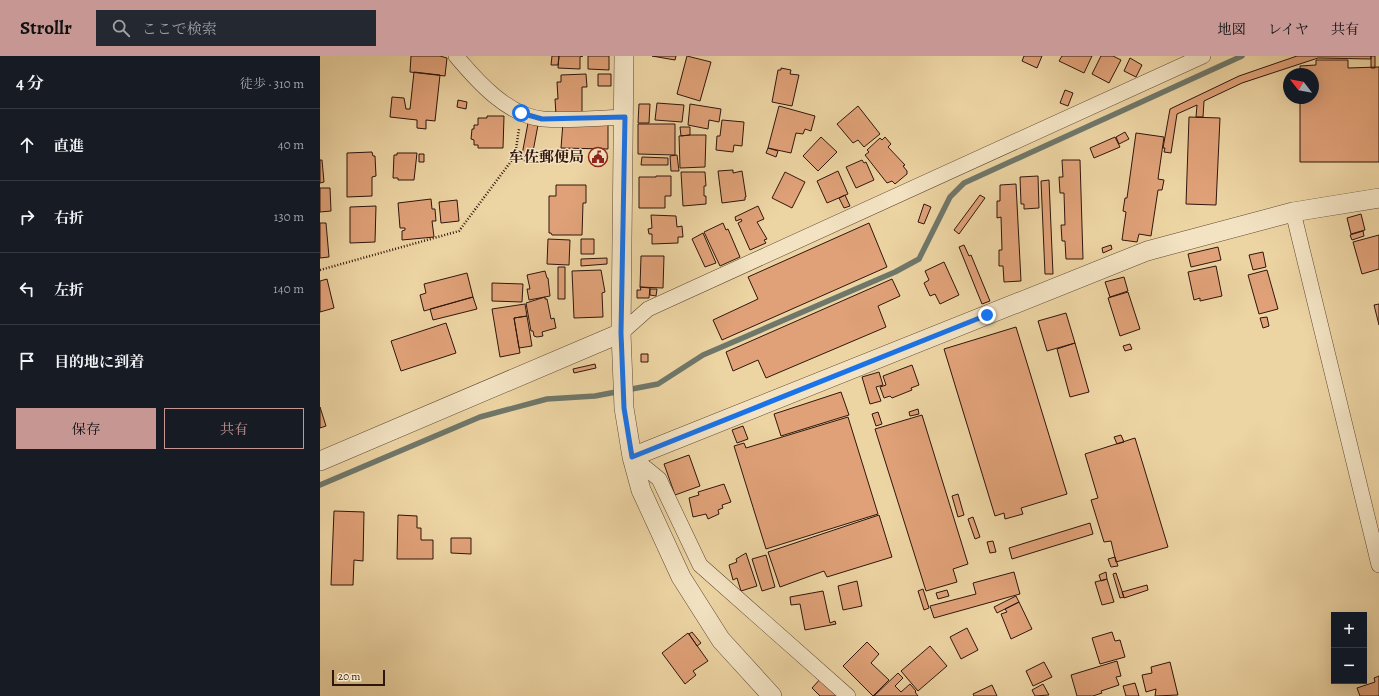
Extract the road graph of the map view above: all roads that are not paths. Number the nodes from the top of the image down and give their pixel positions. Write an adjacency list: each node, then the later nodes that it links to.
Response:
1 (456, 56): 4 (street)
2 (624, 56): 4 (street)
3 (1203, 56): 7 (street)
4 (625, 117): 7 (street)
5 (1379, 198): 6 (street)
6 (1293, 212): 8 (street); 10 (street)
7 (621, 333): 8 (street); 9 (street)
8 (632, 457): 11 (street); 12 (street)
9 (320, 461)
10 (1379, 565)
11 (772, 696)
12 (848, 696)

